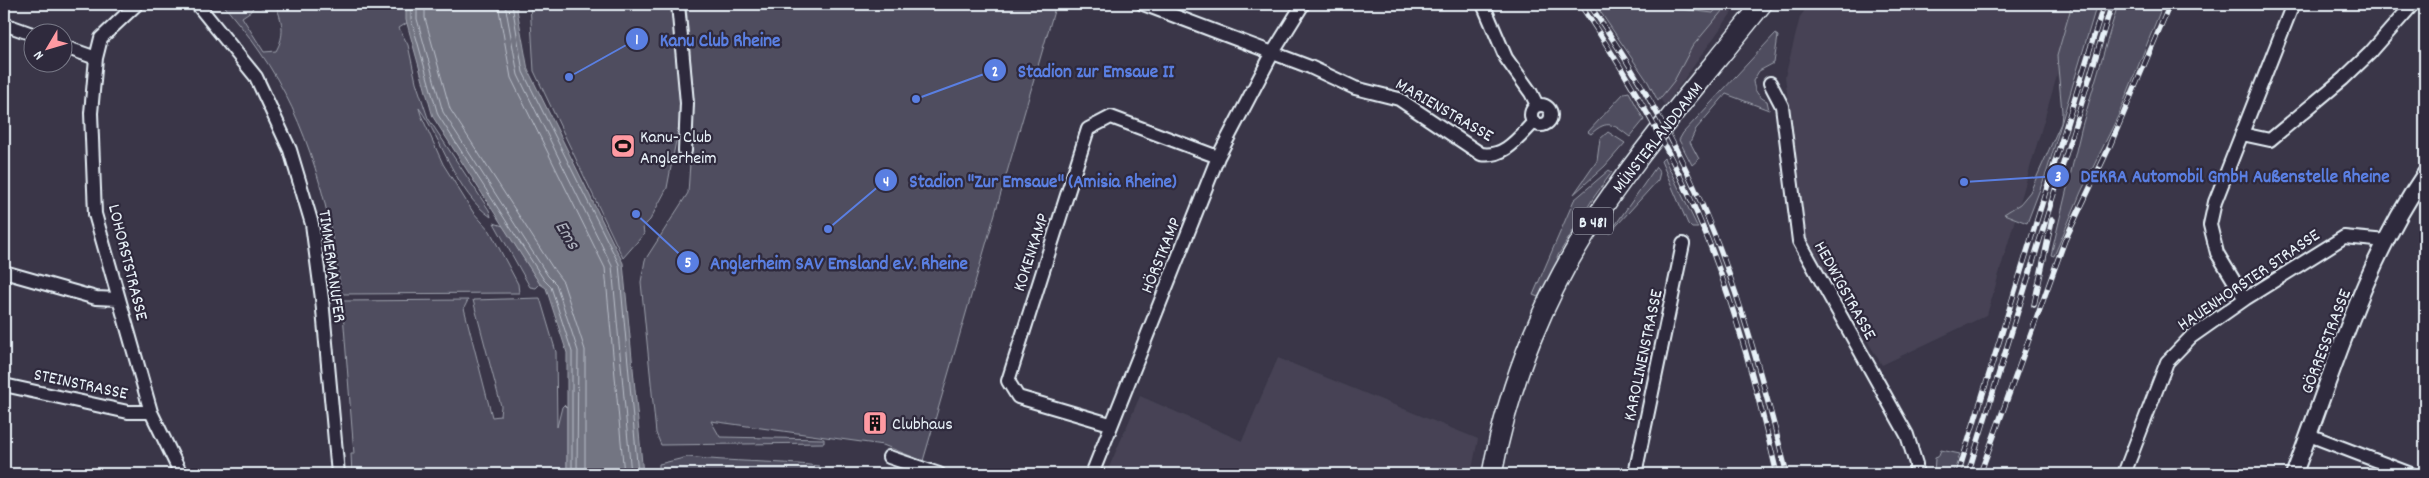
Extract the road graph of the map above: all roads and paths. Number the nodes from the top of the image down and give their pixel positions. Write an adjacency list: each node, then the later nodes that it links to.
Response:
1 (137, 4): 14 (street, LOHORSTSTRASSE)
2 (197, 4): 31 (street, TIMMERMANUFER)
3 (678, 4): 17 (street)
4 (1143, 4): 13 (street, MARIENSTRASSE)
5 (1304, 4): 13 (street, HÖRSTKAMP)
6 (1483, 4): 13 (street, MARIENSTRASSE)
7 (1762, 4): 34 (main road, MÜNSTERLANDDAMM / B 481)
8 (2293, 4): 16 (street)
9 (2413, 4): 16 (street)
10 (4, 24): 11 (street)
11 (22, 30)
12 (72, 50): 14 (street)
13 (1272, 54): 18 (street, HÖRSTKAMP)
14 (96, 58): 23 (street, LOHORSTSTRASSE)
15 (1770, 83): 36 (street, HEDWIGSTRASSE)
16 (2242, 134): 24 (street)
17 (685, 151)
18 (1218, 157): 27 (street, HÖRSTKAMP); 27 (street, KOKENKAMP)
19 (2425, 176): 20 (street, GÖRRESSTRASSE)
20 (2386, 241): 24 (street, HAUENHORSTER STRASSE); 28 (street, GÖRRESSTRASSE)
21 (1683, 244): 35 (street, KAROLINENSTRASSE)
22 (4, 272): 23 (street)
23 (118, 299): 26 (street, LOHORSTSTRASSE)
24 (2244, 300): 37 (street, HAUENHORSTER STRASSE)
25 (4, 384): 26 (street, STEINSTRASSE)
26 (151, 412): 30 (street, LOHORSTSTRASSE)
27 (1110, 424): 33 (street, HÖRSTKAMP)
28 (2309, 435): 38 (street, GÖRRESSTRASSE); 39 (street)
29 (889, 457): 32 (street)
30 (181, 474)
31 (338, 474)
32 (939, 474)
33 (1092, 474)
34 (1492, 474)
35 (1635, 474)
36 (1916, 474)
37 (2124, 474)
38 (2294, 474)
39 (2411, 474)

